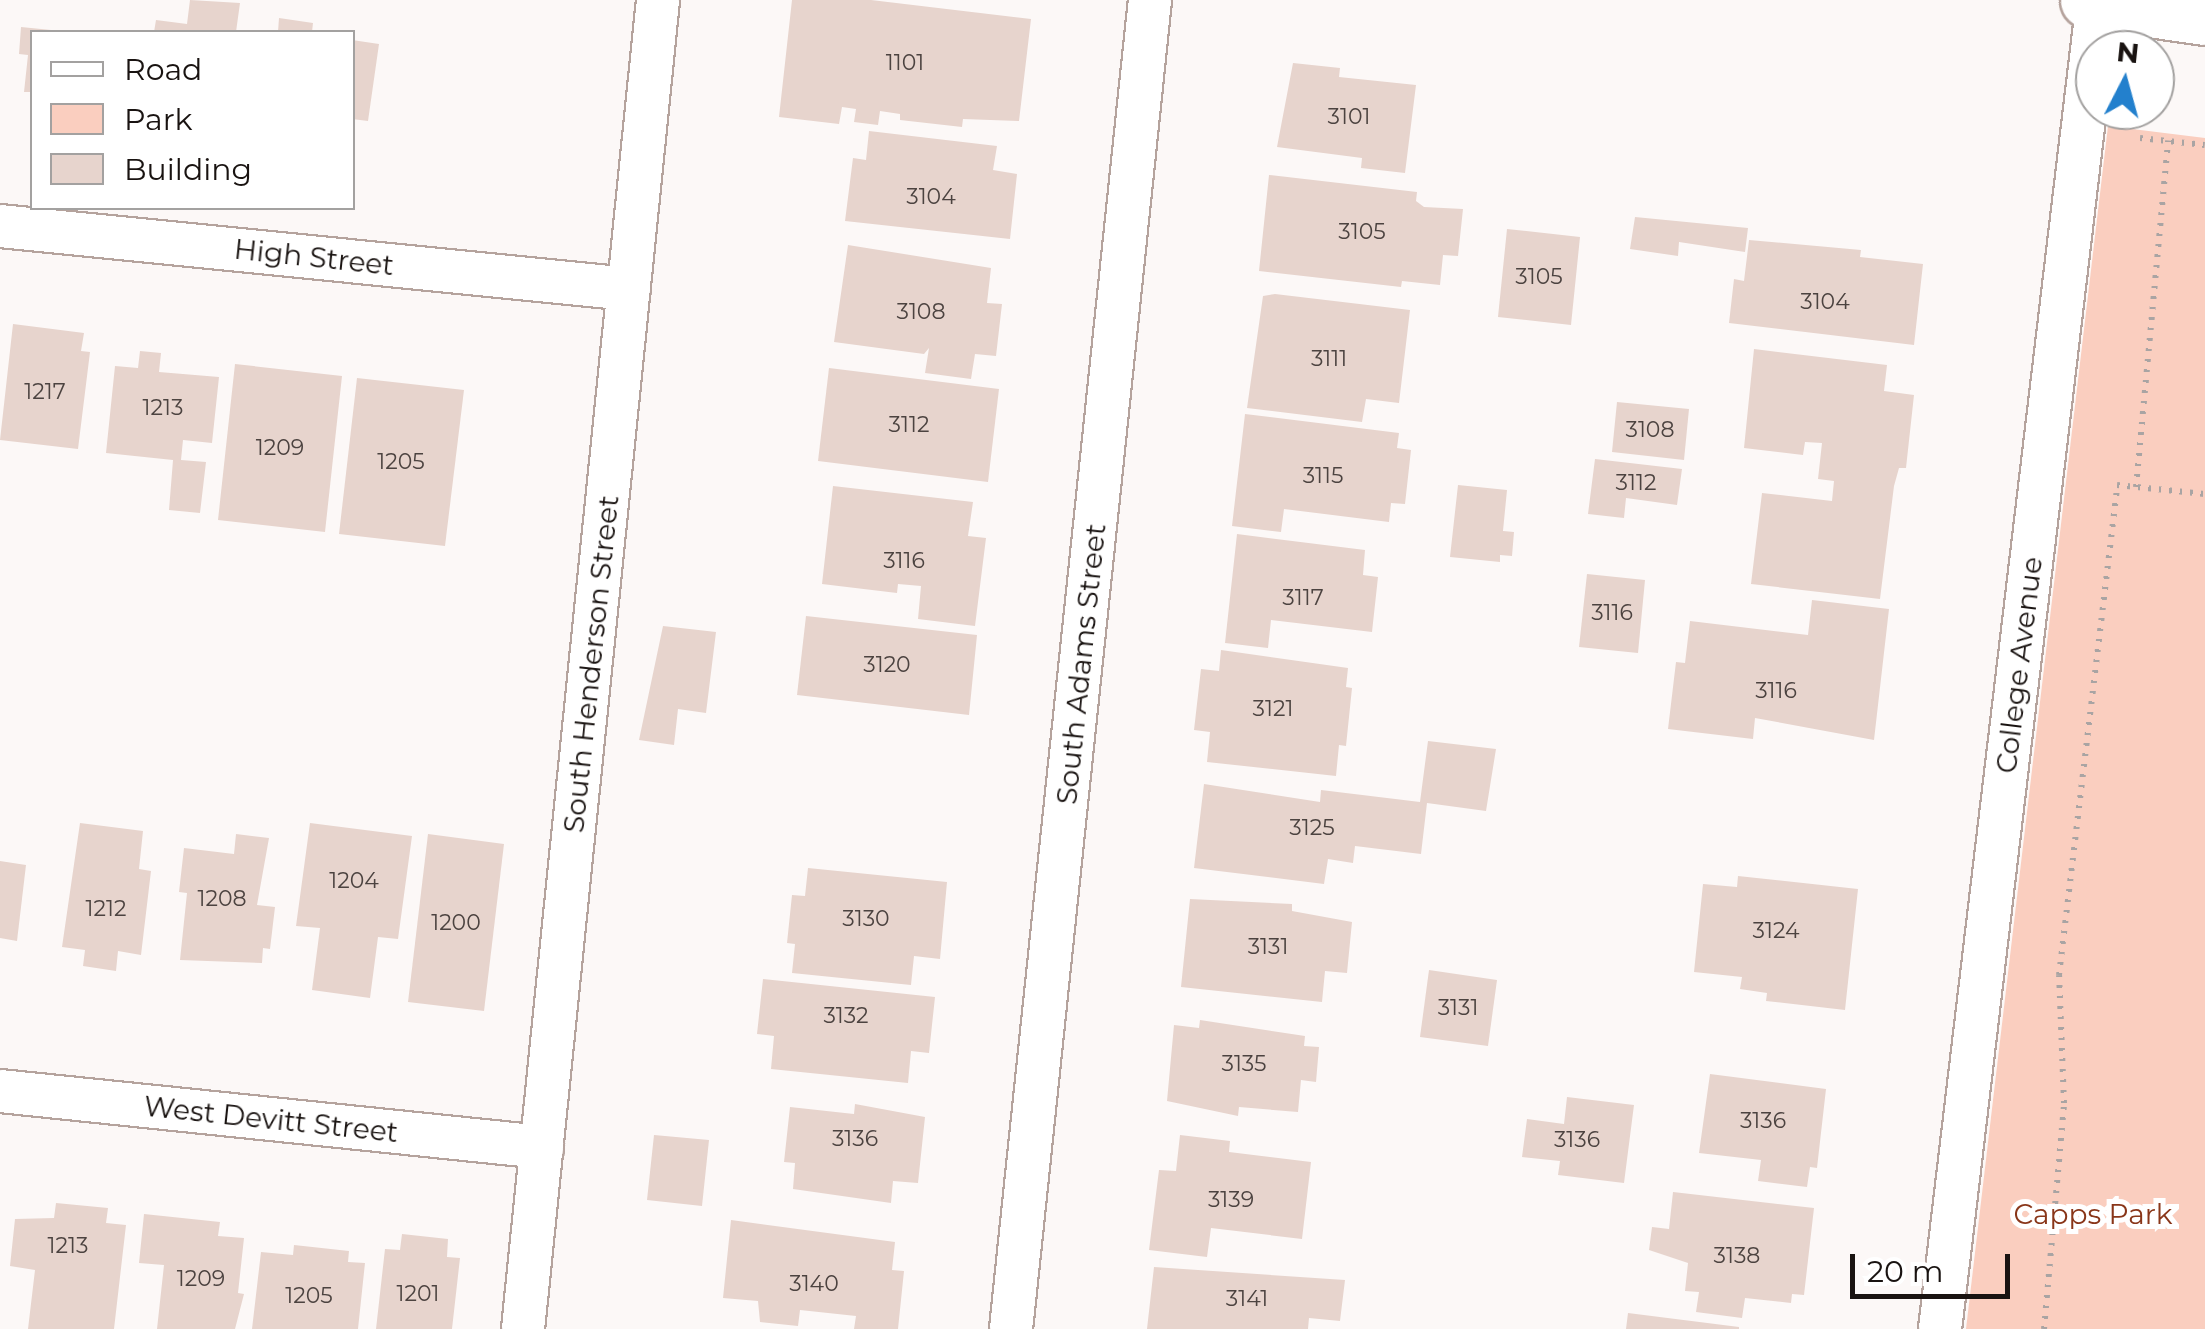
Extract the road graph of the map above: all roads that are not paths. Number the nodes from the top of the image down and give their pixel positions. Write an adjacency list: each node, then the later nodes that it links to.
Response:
1 (658, 0): 7 (street, South Henderson Street)
2 (1150, 0): 11 (street, South Adams Street)
3 (2088, 0): 4 (main road)
4 (2098, 0): 5 (main road); 12 (street, College Avenue)
5 (2205, 17)
6 (0, 226): 7 (street, High Street)
7 (628, 289): 9 (street, South Henderson Street)
8 (0, 1091): 9 (street, West Devitt Street)
9 (542, 1147): 10 (street, South Henderson Street)
10 (524, 1329)
11 (1011, 1329)
12 (1940, 1329)

